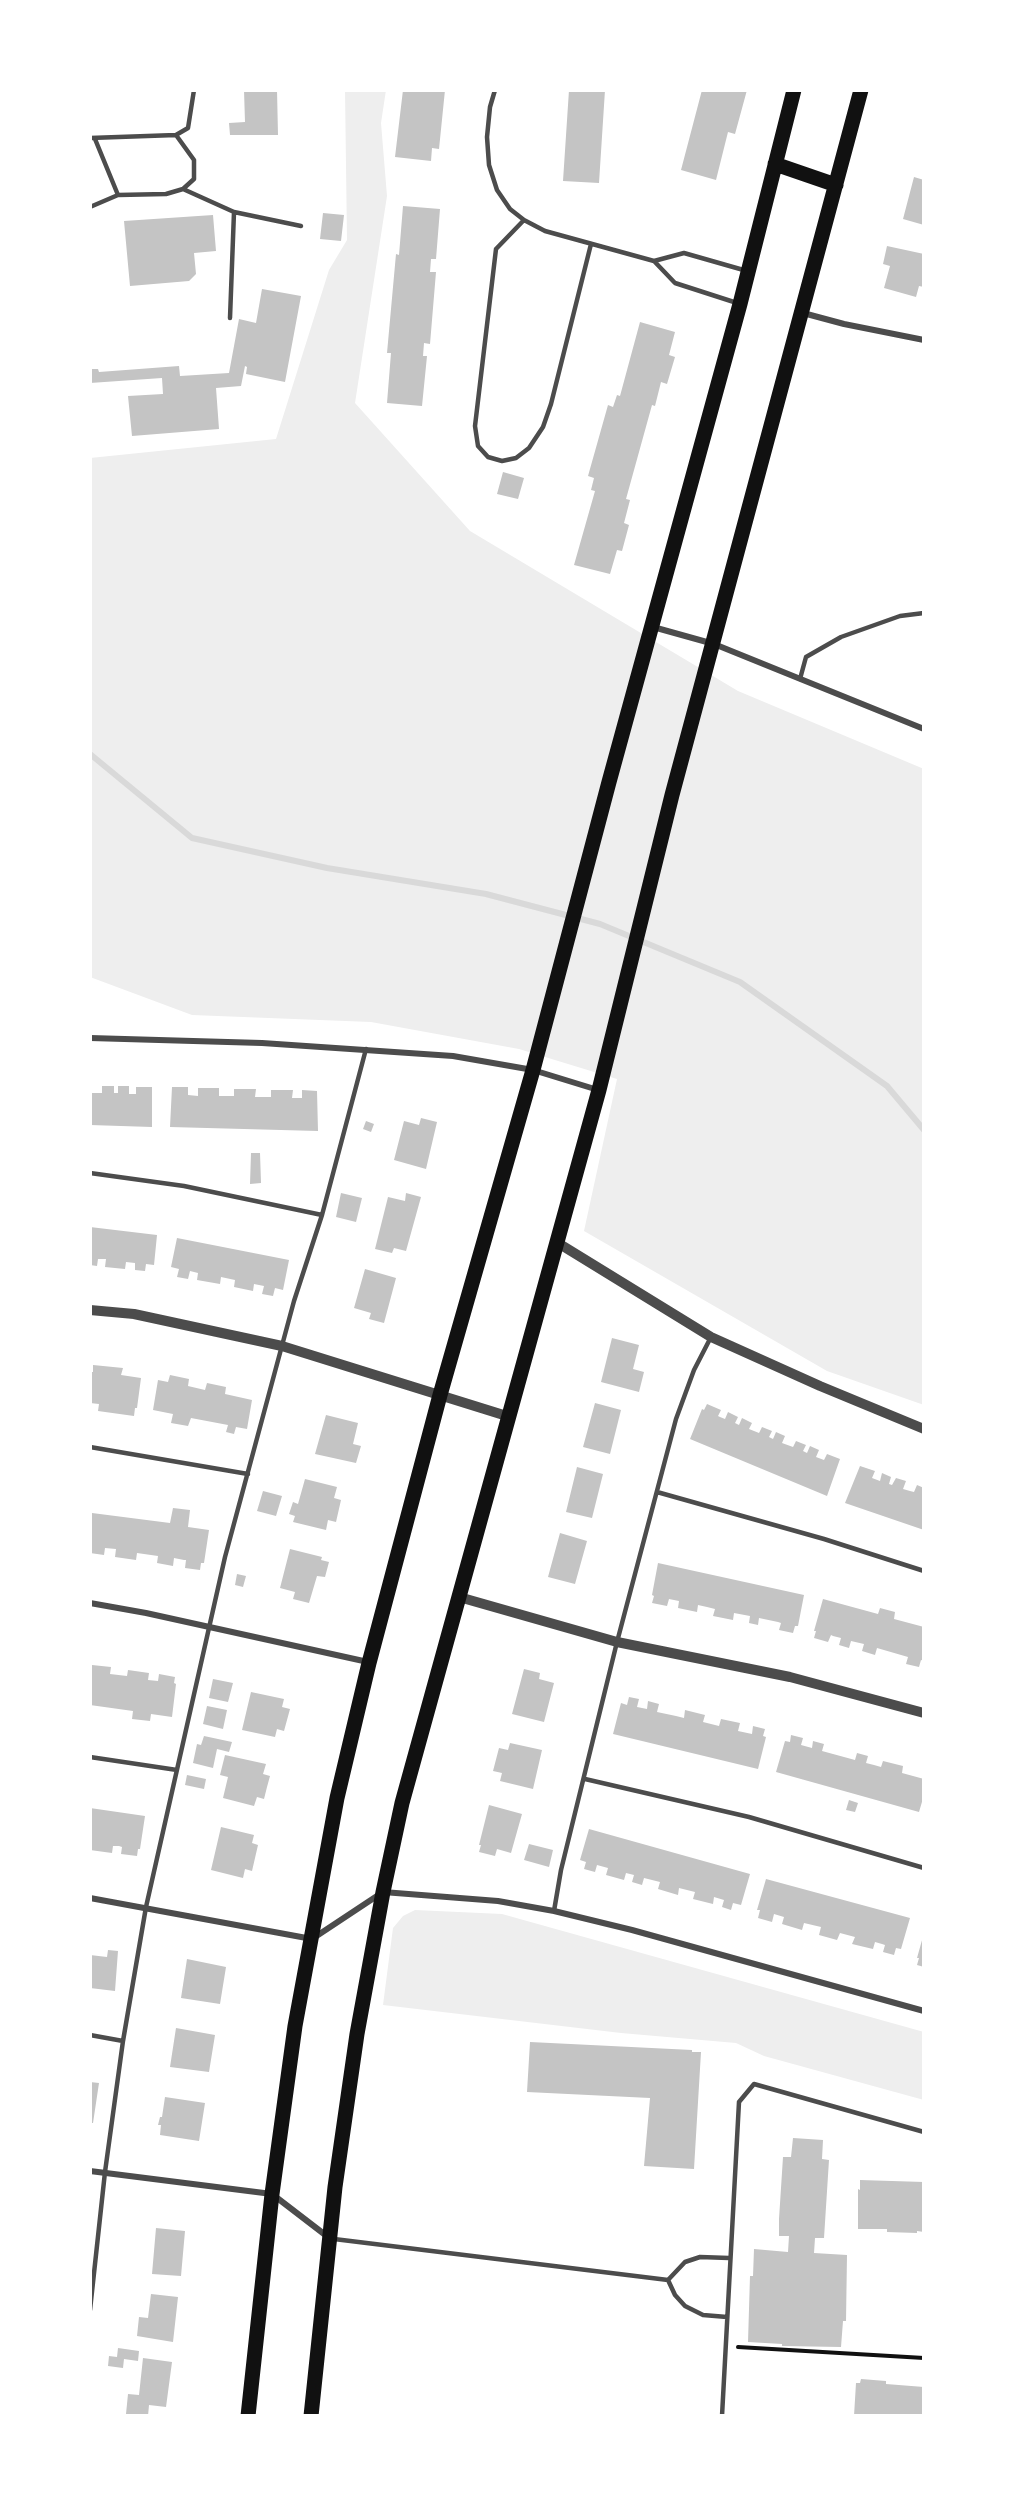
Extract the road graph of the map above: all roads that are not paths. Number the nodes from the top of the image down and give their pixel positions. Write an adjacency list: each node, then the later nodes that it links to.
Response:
1 (194, 90): 5 (lane)
2 (495, 90): 13 (lane)
3 (794, 90): 7 (main road)
4 (861, 90): 8 (main road)
5 (176, 135): 6 (lane); 9 (lane)
6 (92, 138): 10 (lane)
7 (775, 164): 8 (main road); 17 (main road)
8 (836, 185): 19 (main road)
9 (183, 189): 10 (lane); 12 (lane)
10 (118, 195): 11 (lane)
11 (90, 207)
12 (234, 212): 14 (lane); 20 (lane)
13 (524, 220): 15 (lane); 15 (lane)
14 (302, 226)
15 (591, 244): 16 (lane)
16 (654, 261): 17 (lane); 18 (lane)
17 (748, 272): 18 (main road)
18 (740, 304): 23 (main road)
19 (802, 313): 21 (street); 24 (main road)
20 (230, 318)
21 (924, 340)
22 (924, 613): 25 (lane)
23 (652, 627): 24 (street); 29 (main road)
24 (714, 644): 25 (street); 30 (main road)
25 (800, 679): 26 (street)
26 (924, 729)
27 (90, 1038): 28 (street)
28 (366, 1049): 29 (street); 32 (lane)
29 (533, 1070): 30 (street); 37 (main road)
30 (599, 1090): 33 (main road)
31 (90, 1173): 32 (lane)
32 (322, 1215): 36 (lane)
33 (558, 1243): 35 (street); 38 (main road)
34 (90, 1310): 36 (street)
35 (711, 1337): 39 (street); 42 (lane)
36 (282, 1346): 37 (street); 41 (lane)
37 (440, 1395): 38 (street); 48 (main road)
38 (510, 1417): 44 (main road)
39 (924, 1429)
40 (90, 1447): 41 (lane)
41 (248, 1474): 46 (lane)
42 (657, 1492): 43 (lane); 47 (lane)
43 (924, 1571)
44 (459, 1597): 47 (street); 54 (main road)
45 (90, 1603): 46 (street)
46 (209, 1628): 48 (street); 51 (lane)
47 (617, 1642): 49 (street); 52 (lane)
48 (369, 1662): 58 (main road)
49 (924, 1713)
50 (90, 1757): 51 (lane)
51 (177, 1770): 56 (lane)
52 (585, 1779): 53 (lane); 57 (lane)
53 (924, 1868)
54 (383, 1892): 57 (street); 58 (street); 66 (main road)
55 (90, 1898): 56 (street)
56 (146, 1907): 58 (street); 61 (lane)
57 (554, 1911): 59 (street)
58 (312, 1939): 65 (main road)
59 (924, 2011)
60 (90, 2035): 61 (lane)
61 (123, 2041): 64 (lane)
62 (924, 2132): 67 (lane)
63 (90, 2171): 64 (street)
64 (105, 2172): 65 (street); 69 (lane)
65 (272, 2194): 66 (street); 72 (main road)
66 (331, 2239): 68 (lane); 73 (main road)
67 (729, 2258): 68 (lane); 71 (lane)
68 (668, 2280): 71 (lane)
69 (90, 2305): 70 (lane)
70 (90, 2310)
71 (727, 2317): 74 (lane)
72 (248, 2416)
73 (311, 2416)
74 (722, 2416)

